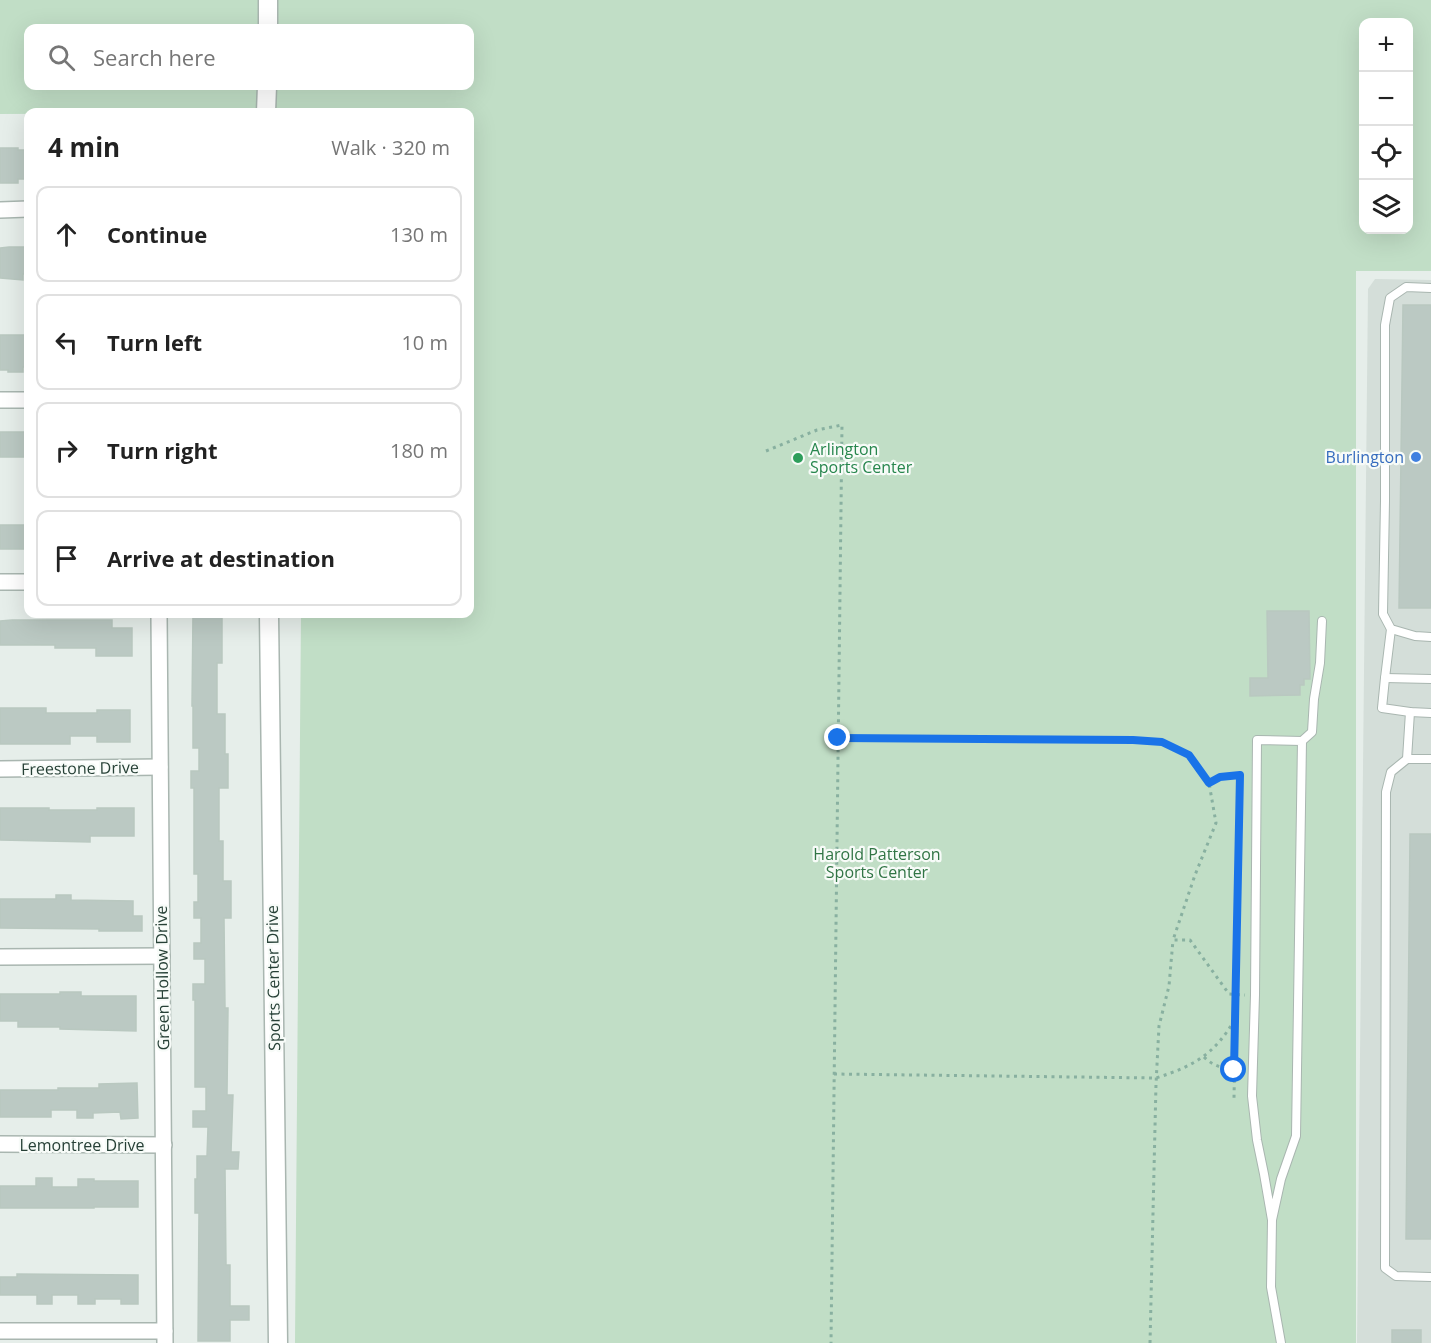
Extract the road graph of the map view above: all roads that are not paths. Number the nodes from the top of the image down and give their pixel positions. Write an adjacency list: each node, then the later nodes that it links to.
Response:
1 (268, 0): 2 (street)
2 (268, 24)
3 (267, 90): 4 (street)
4 (266, 108)
5 (24, 209): 6 (street)
6 (0, 210)
7 (1431, 288): 15 (lane)
8 (0, 400): 9 (street)
9 (24, 400)
10 (0, 582): 11 (street)
11 (24, 582)
12 (159, 618): 24 (street, Green Hollow Drive)
13 (269, 618): 34 (street, Sports Center Drive)
14 (1322, 621): 21 (lane)
15 (1391, 629): 16 (lane); 17 (lane)
16 (1431, 637)
17 (1384, 678): 18 (lane); 19 (lane)
18 (1431, 679)
19 (1410, 712): 20 (lane); 22 (lane)
20 (1431, 712)
21 (1302, 741): 30 (lane); 30 (lane)
22 (1407, 759): 23 (lane); 31 (lane)
23 (1431, 759)
24 (160, 767): 25 (street, Freestone Drive); 26 (street, Green Hollow Drive)
25 (0, 769)
26 (162, 956): 27 (street); 29 (street, Green Hollow Drive)
27 (0, 957)
28 (0, 1144): 29 (street, Lemontree Drive)
29 (164, 1145): 33 (street, Green Hollow Drive)
30 (1272, 1220): 35 (lane)
31 (1431, 1277)
32 (0, 1330): 33 (street)
33 (165, 1337)
34 (278, 1343)
35 (1281, 1343)

